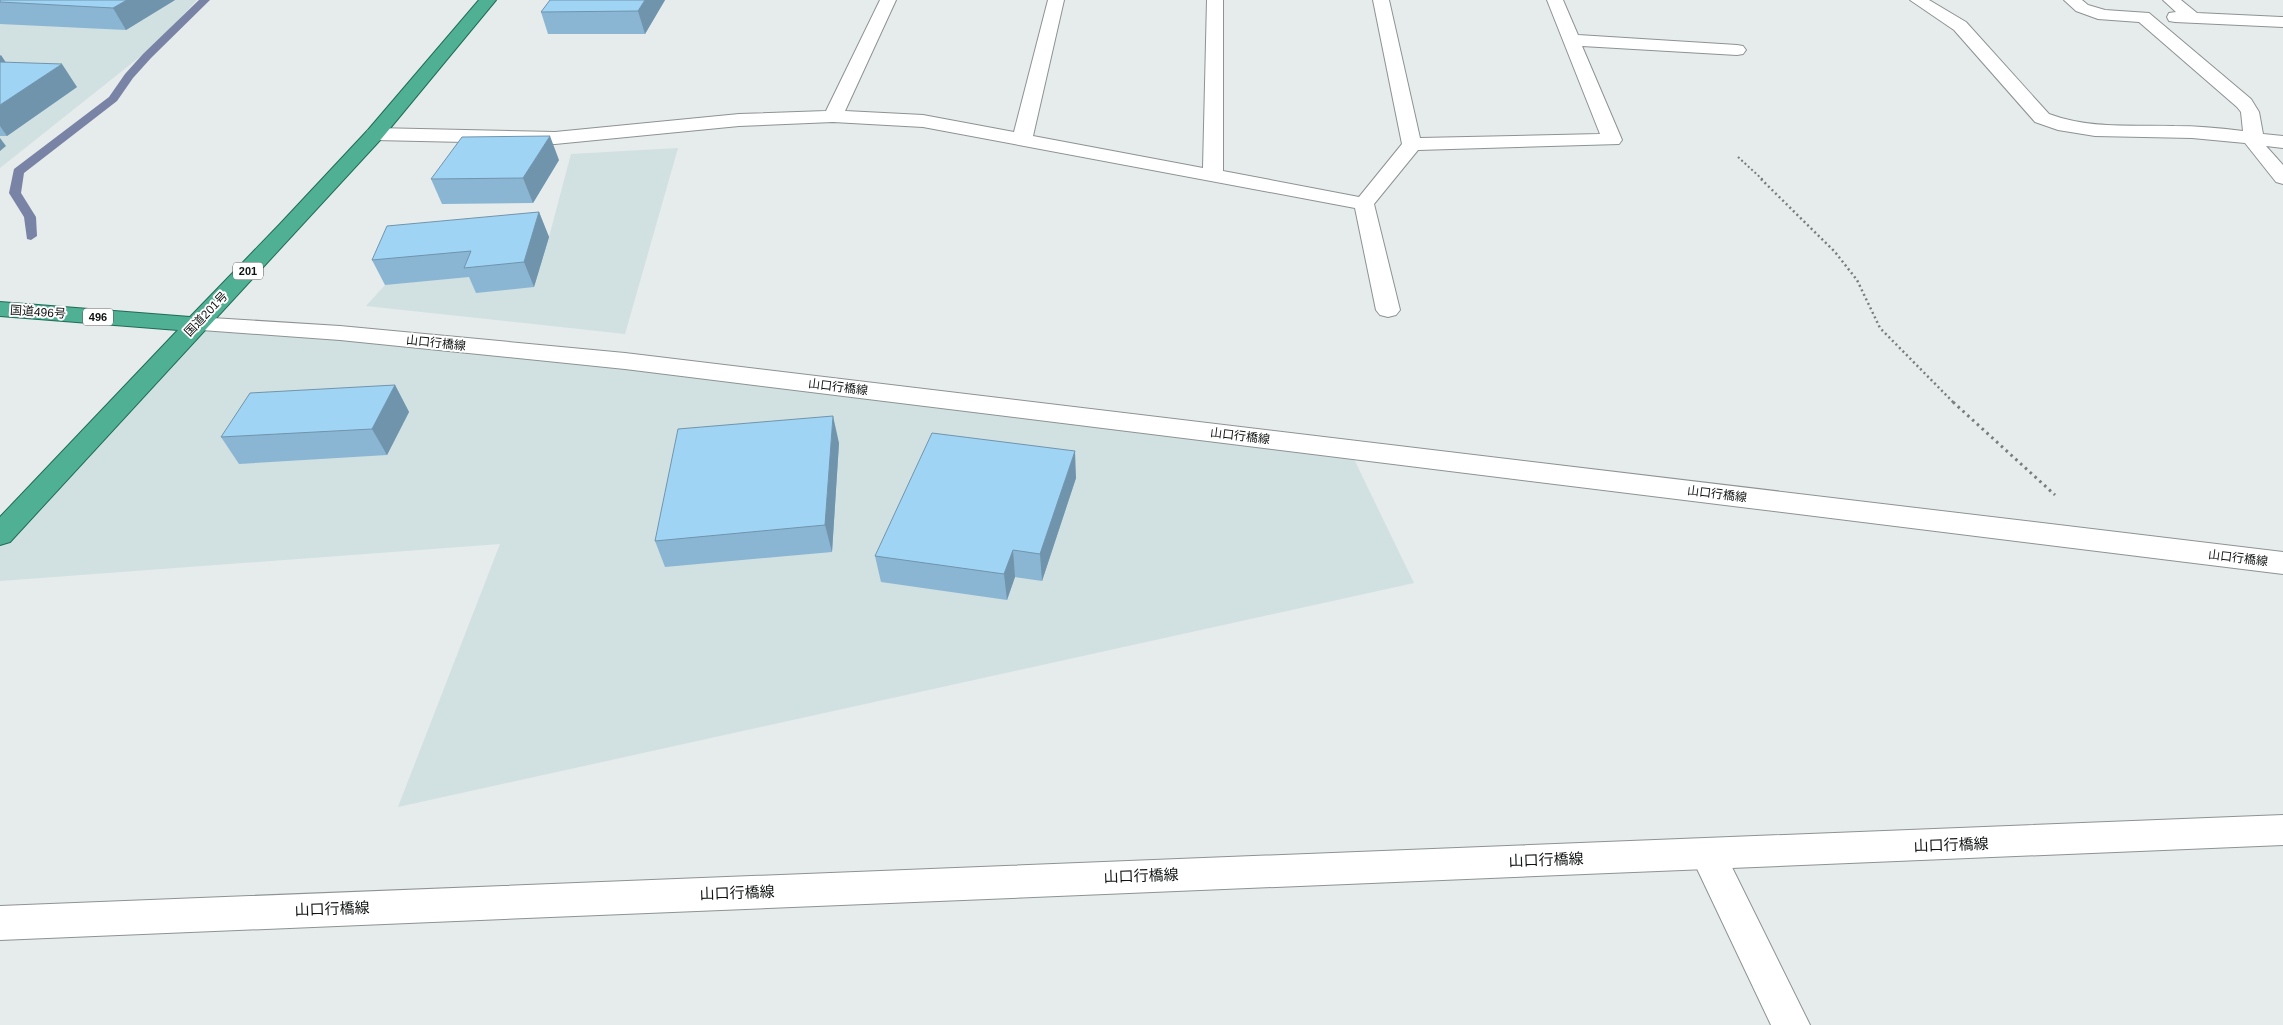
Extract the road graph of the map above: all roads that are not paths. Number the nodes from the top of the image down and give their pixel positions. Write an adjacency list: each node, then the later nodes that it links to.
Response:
1 (488, 0): 16 (highway, 国道201号 / 201)
2 (888, 0): 15 (street)
3 (1056, 0): 18 (street)
4 (1215, 0): 21 (street)
5 (1381, 0): 20 (street)
6 (1554, 0): 13 (street)
7 (1918, 0): 17 (street)
8 (2072, 0): 10 (street)
9 (2171, 0): 11 (street)
10 (2144, 16): 11 (street); 17 (street)
11 (2193, 18): 12 (street)
12 (2281, 22)
13 (1571, 40): 14 (street); 20 (street)
14 (1736, 50)
15 (833, 116): 16 (street); 18 (street)
16 (375, 134): 26 (highway, 国道201号 / 201)
17 (2254, 138): 19 (street); 22 (street)
18 (1022, 140): 21 (street)
19 (2283, 142)
20 (1412, 144): 23 (street)
21 (1213, 176): 23 (street)
22 (2283, 178)
23 (1364, 204): 25 (street)
24 (0, 309): 26 (highway, 国道496号 / 496)
25 (1388, 310)
26 (196, 324): 27 (highway, 国道201号 / 201); 28 (street, 山口行橋線)
27 (0, 535)
28 (2283, 564)
29 (2283, 830): 30 (street, 山口行橋線)
30 (1708, 854): 31 (street, 山口行橋線); 32 (street)
31 (0, 923)
32 (1791, 1025)

